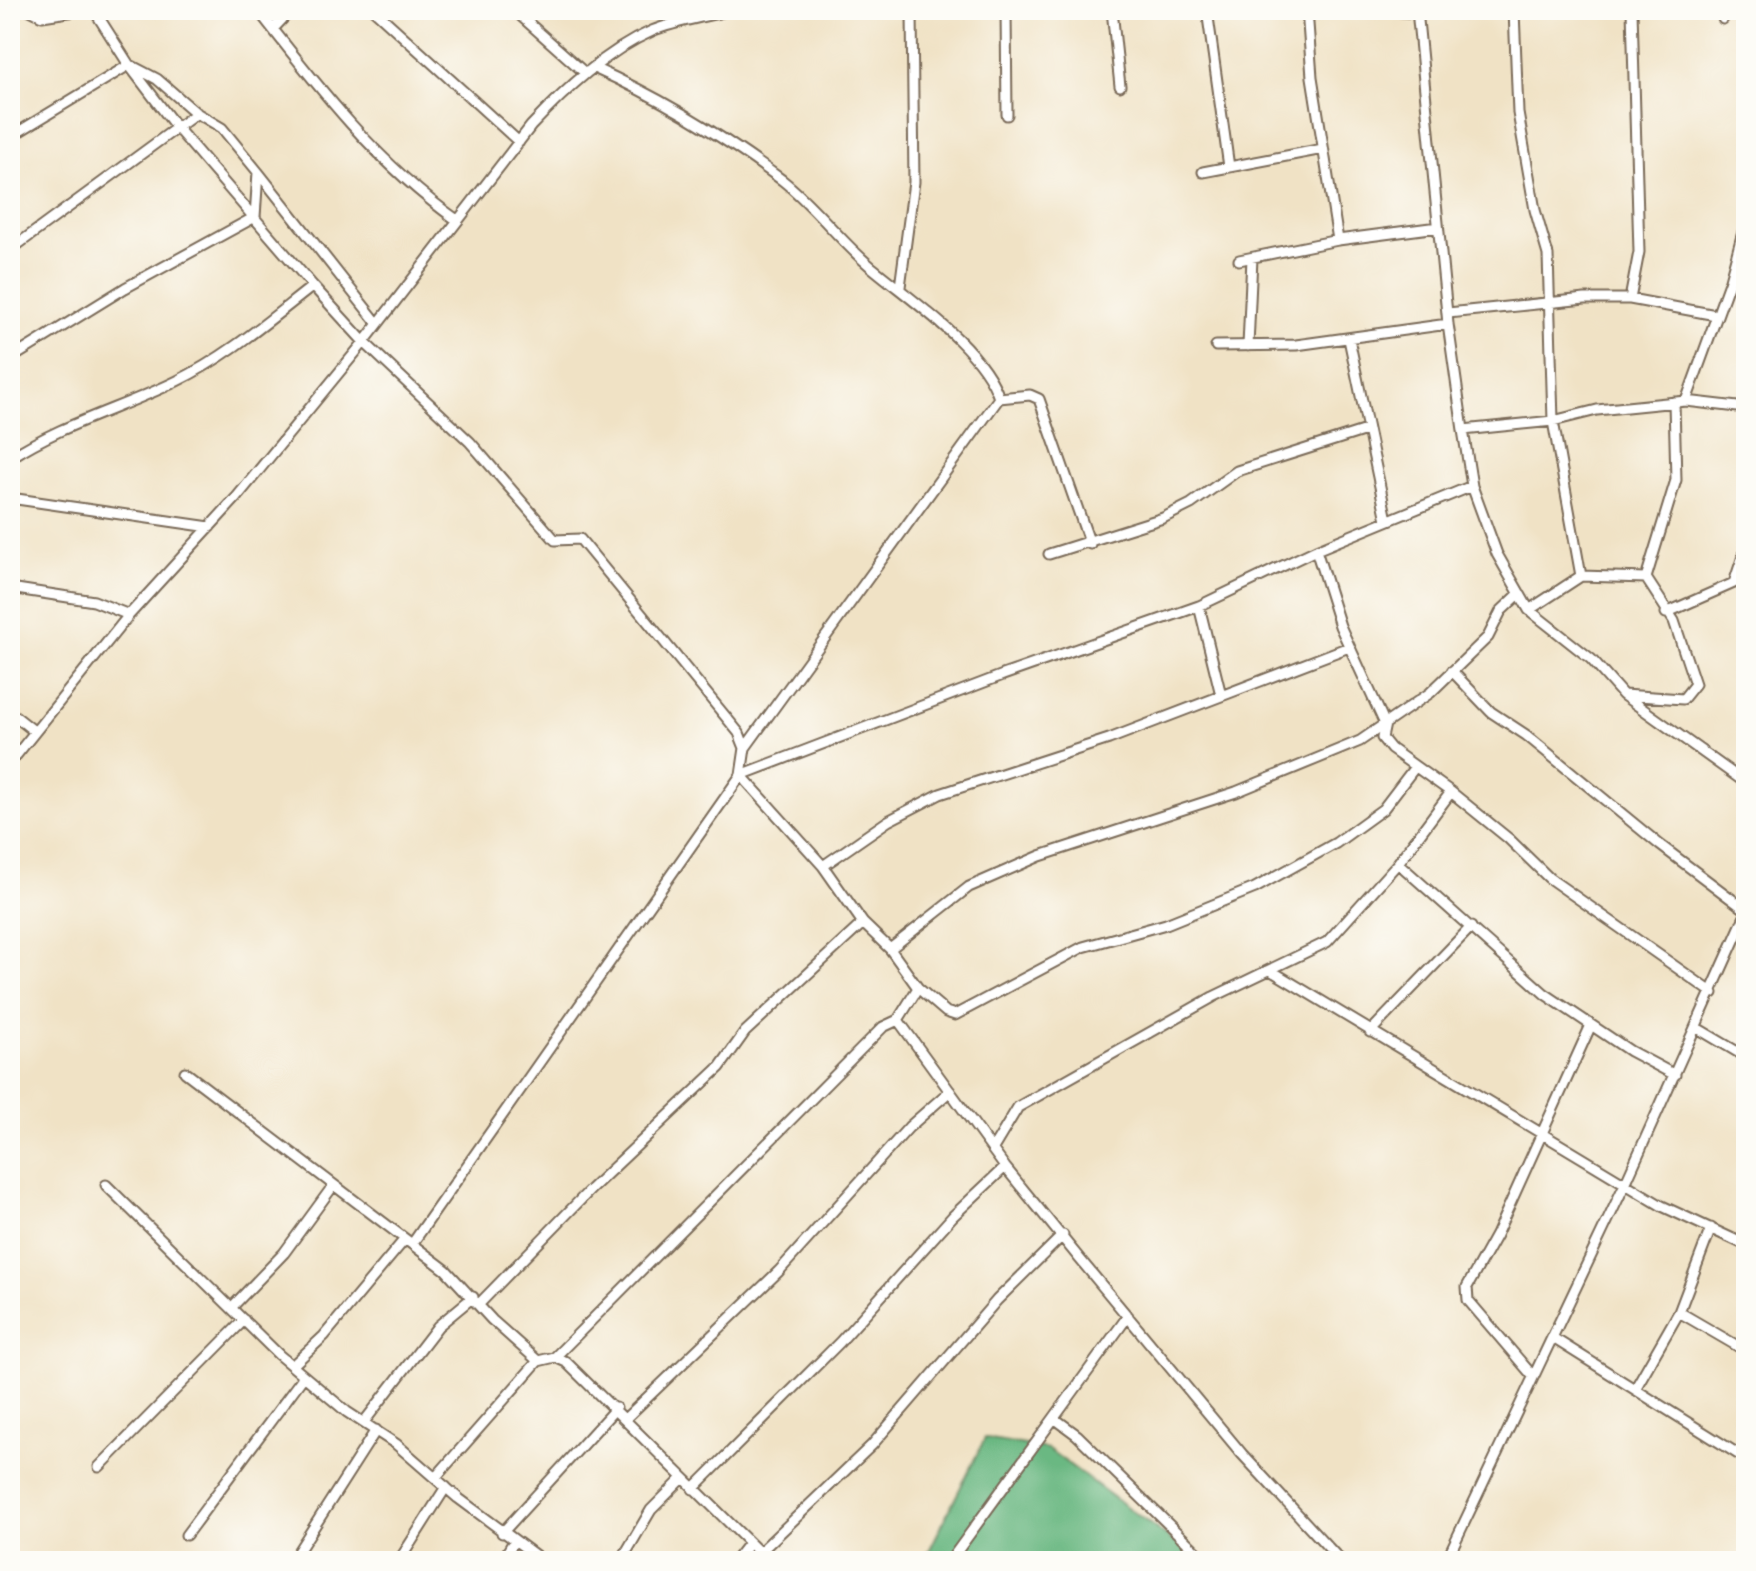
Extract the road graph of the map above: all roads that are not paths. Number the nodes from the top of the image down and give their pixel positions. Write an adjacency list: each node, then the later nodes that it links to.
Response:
1 (30, 10): 2 (street)
2 (82, 10)
3 (94, 10): 22 (street)
4 (258, 10): 21 (street)
5 (291, 10): 21 (street)
6 (374, 10): 29 (street)
7 (514, 10): 23 (street)
8 (730, 10): 19 (street)
9 (865, 10): 20 (street)
10 (960, 10): 20 (street)
11 (1006, 10): 26 (street)
12 (1112, 10): 24 (street)
13 (1207, 10): 31 (street)
14 (1307, 10): 30 (street)
15 (1380, 10): 18 (street)
16 (1514, 10): 45 (street)
17 (1632, 10): 44 (street)
18 (1417, 11): 37 (street)
19 (708, 13): 23 (street)
20 (912, 13): 43 (street)
21 (273, 29): 35 (street)
22 (129, 65): 25 (street); 27 (street); 28 (street)
23 (589, 71): 29 (street); 43 (street)
24 (1120, 86)
25 (197, 113): 27 (street); 32 (street)
26 (1007, 115)
27 (177, 128): 34 (street); 39 (street)
28 (10, 137)
29 (519, 142): 35 (street)
30 (1323, 149): 31 (street); 38 (street)
31 (1229, 167): 33 (street)
32 (258, 172): 34 (street); 48 (street)
33 (1203, 172)
34 (255, 217): 42 (street); 53 (street)
35 (457, 220): 48 (street)
36 (1746, 221): 46 (street)
37 (1438, 227): 38 (street); 47 (street)
38 (1338, 240): 40 (street)
39 (10, 250)
40 (1252, 258): 41 (street); 52 (street)
41 (1239, 260)
42 (313, 286): 50 (street); 61 (street)
43 (900, 287): 54 (street)
44 (1630, 299): 45 (street); 46 (street)
45 (1548, 304): 47 (street); 58 (street)
46 (1716, 315): 55 (street)
47 (1448, 318): 49 (street); 60 (street)
48 (378, 324): 50 (street)
49 (1349, 339): 52 (street); 59 (street)
50 (364, 342): 65 (street); 85 (street)
51 (1216, 346): 52 (street)
52 (1248, 346)
53 (10, 359)
54 (999, 398): 66 (street); 85 (street)
55 (1686, 401): 56 (street); 57 (street)
56 (1674, 402): 58 (street); 71 (street)
57 (1746, 408)
58 (1553, 421): 60 (street); 70 (street)
59 (1366, 430): 64 (street); 66 (street)
60 (1463, 430): 62 (street)
61 (10, 458)
62 (1472, 486): 64 (street); 73 (street)
63 (10, 498): 65 (street)
64 (1387, 520): 68 (street)
65 (210, 527): 77 (street)
66 (1090, 544): 69 (street)
67 (1746, 547): 76 (street)
68 (1316, 550): 74 (street); 78 (street)
69 (1049, 554)
70 (1581, 576): 71 (street); 75 (street)
71 (1646, 578): 76 (street)
72 (10, 588): 77 (street)
73 (1518, 595): 75 (street); 79 (street)
74 (1199, 606): 80 (street); 88 (street)
75 (1529, 610): 81 (street)
76 (1666, 613): 81 (street)
77 (129, 615): 84 (street)
78 (1349, 647): 80 (street); 83 (street)
79 (1452, 671): 83 (street); 93 (street)
80 (1221, 695): 92 (street)
81 (1623, 695): 89 (street)
82 (10, 712): 84 (street)
83 (1385, 724): 87 (street); 96 (street)
84 (34, 731): 86 (street)
85 (745, 748): 88 (street)
86 (10, 763)
87 (1415, 767): 90 (street); 98 (street)
88 (741, 775): 92 (street); 116 (street)
89 (1746, 783)
90 (1451, 792): 91 (street); 99 (street)
91 (1398, 863): 95 (street); 97 (street)
92 (823, 866): 94 (street)
93 (1746, 912): 99 (street)
94 (863, 923): 96 (street); 118 (street)
95 (1471, 927): 101 (street); 103 (street)
96 (890, 949): 98 (street)
97 (1270, 970): 103 (street); 109 (street)
98 (918, 988): 100 (street)
99 (1713, 993): 102 (street)
100 (898, 1020): 107 (street); 125 (street)
101 (1591, 1025): 106 (street); 108 (street)
102 (1697, 1028): 104 (street); 106 (street)
103 (1370, 1032): 108 (street)
104 (1746, 1057)
105 (185, 1072): 113 (street)
106 (1675, 1075): 111 (street)
107 (950, 1091): 109 (street); 132 (street)
108 (1541, 1134): 111 (street); 128 (street)
109 (994, 1147): 110 (street)
110 (1005, 1167): 115 (street); 141 (street)
111 (1625, 1184): 114 (street); 123 (street)
112 (106, 1185): 119 (street)
113 (333, 1186): 116 (street); 119 (street)
114 (1711, 1228): 117 (street); 120 (street)
115 (1063, 1235): 121 (street); 146 (street)
116 (409, 1241): 118 (street); 127 (street)
117 (1746, 1245)
118 (476, 1301): 126 (street); 134 (street)
119 (233, 1306): 122 (street)
120 (1679, 1312): 124 (street); 130 (street)
121 (1128, 1316): 133 (street); 156 (street)
122 (244, 1320): 127 (street); 137 (street)
123 (1553, 1338): 128 (street); 130 (street)
124 (1746, 1351)
125 (555, 1357): 126 (street); 131 (street)
126 (538, 1361): 138 (street)
127 (292, 1366): 129 (street)
128 (1532, 1375): 157 (street)
129 (304, 1376): 134 (street); 143 (street)
130 (1635, 1389): 136 (street)
131 (616, 1408): 132 (street); 142 (street)
132 (626, 1418): 139 (street)
133 (1054, 1418): 154 (street); 155 (street)
134 (364, 1422): 135 (street)
135 (376, 1430): 138 (street); 147 (street)
136 (1746, 1459)
137 (99, 1467)
138 (435, 1478): 140 (street)
139 (683, 1478): 141 (street); 151 (street)
140 (446, 1487): 142 (street); 148 (street)
141 (693, 1489): 145 (street)
142 (502, 1533): 144 (street)
143 (186, 1535)
144 (514, 1541): 149 (street); 150 (street)
145 (749, 1543): 146 (street); 152 (street)
146 (759, 1553): 153 (street)
147 (292, 1561)
148 (399, 1561)
149 (502, 1561)
150 (543, 1561)
151 (621, 1561)
152 (735, 1561)
153 (768, 1561)
154 (950, 1561)
155 (1206, 1561)
156 (1341, 1561)
157 (1446, 1561)

